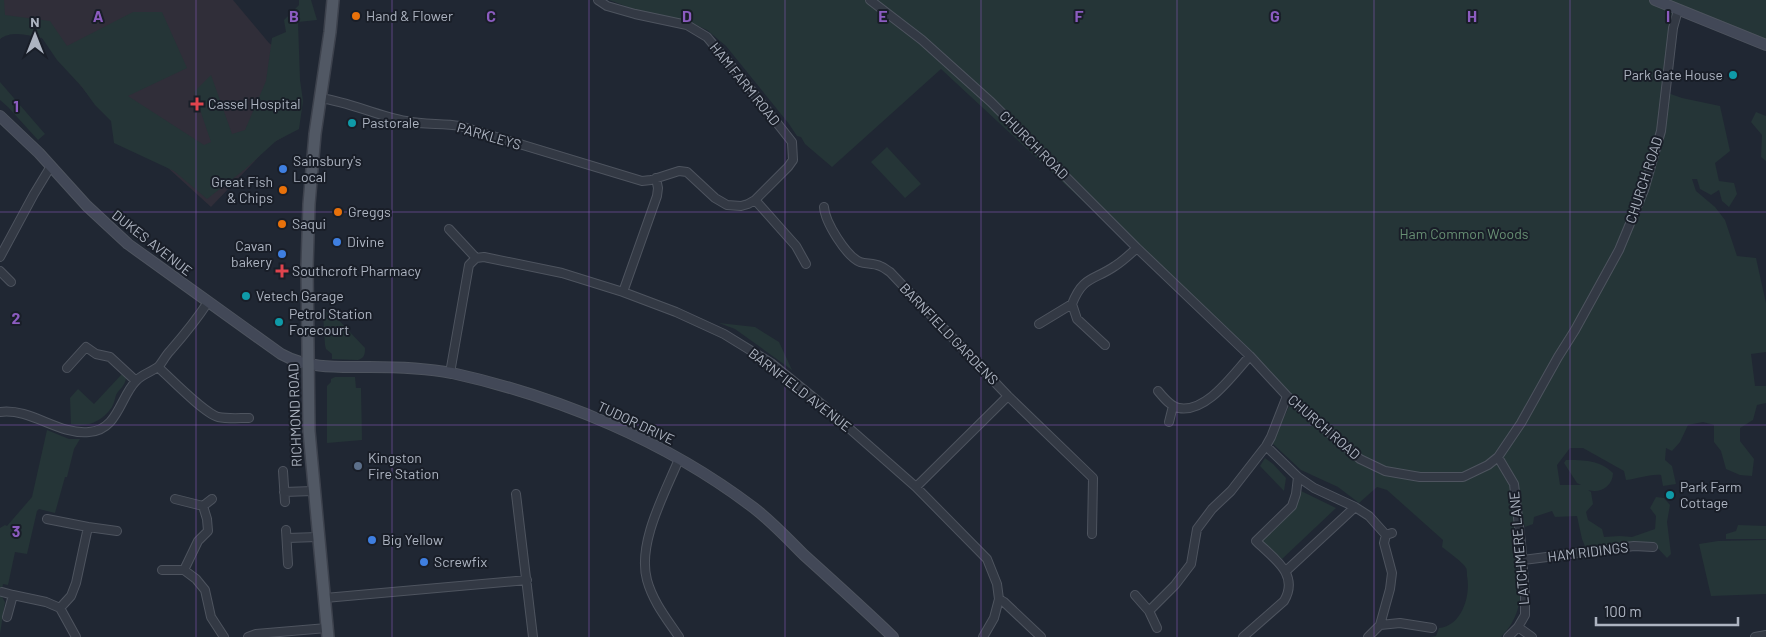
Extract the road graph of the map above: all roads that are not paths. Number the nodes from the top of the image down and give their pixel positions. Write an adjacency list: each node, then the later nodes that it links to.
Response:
1 (333, 0): 7 (main road, RICHMOND ROAD)
2 (598, 0): 11 (street, HAM FARM ROAD)
3 (870, 0): 15 (street, CHURCH ROAD)
4 (1654, 0): 5 (street)
5 (1678, 10): 6 (street); 40 (street, CHURCH ROAD)
6 (1766, 45)
7 (320, 98): 10 (street, PARKLEYS); 27 (main road, RICHMOND ROAD)
8 (0, 116): 9 (street, DUKES AVENUE)
9 (51, 166): 16 (street); 22 (street, DUKES AVENUE)
10 (656, 178): 12 (street, PARKLEYS); 21 (street)
11 (755, 200): 12 (street, HAM FARM ROAD); 18 (street)
12 (741, 206)
13 (824, 207): 33 (street, BARNFIELD GARDENS)
14 (449, 229): 17 (street)
15 (1137, 248): 23 (street); 26 (street, CHURCH ROAD)
16 (0, 257)
17 (476, 258): 21 (street, BARNFIELD AVENUE); 30 (street)
18 (806, 264)
19 (0, 271): 20 (street)
20 (12, 282)
21 (623, 292): 44 (street, BARNFIELD AVENUE)
22 (208, 302): 27 (street, DUKES AVENUE); 28 (street)
23 (1072, 304): 24 (street); 25 (street)
24 (1039, 324)
25 (1105, 345)
26 (1250, 356): 34 (street, CHURCH ROAD); 35 (street)
27 (308, 364): 30 (street, TUDOR DRIVE); 45 (main road, RICHMOND ROAD)
28 (158, 366): 31 (street); 37 (street)
29 (66, 368): 31 (street)
30 (450, 373): 41 (street, TUDOR DRIVE)
31 (136, 381): 36 (street)
32 (1158, 391): 35 (street)
33 (1008, 396): 44 (street, BARNFIELD GARDENS); 56 (street, BARNFIELD GARDENS)
34 (1287, 396): 39 (street); 40 (street, CHURCH ROAD)
35 (1173, 406): 38 (street)
36 (0, 412)
37 (249, 418)
38 (1169, 422)
39 (1266, 446): 43 (street); 71 (street)
40 (1498, 457): 59 (street, LATCHMERE LANE)
41 (679, 459): 83 (street); 84 (street, TUDOR DRIVE)
42 (283, 471): 46 (street)
43 (1298, 478): 52 (street); 63 (street)
44 (916, 487): 69 (street, BARNFIELD AVENUE)
45 (313, 491): 46 (street); 57 (main road, RICHMOND ROAD)
46 (284, 492): 50 (street)
47 (516, 494): 64 (street)
48 (212, 499): 51 (street)
49 (175, 500): 51 (street)
50 (285, 502)
51 (203, 506): 62 (street)
52 (1355, 507): 63 (street); 73 (street)
53 (47, 519): 54 (street)
54 (88, 527): 55 (street); 70 (street)
55 (117, 531)
56 (1092, 534)
57 (318, 537): 60 (street); 68 (main road, RICHMOND ROAD)
58 (1653, 547): 59 (street, HAM RIDINGS)
59 (1522, 560): 74 (street, LATCHMERE LANE)
60 (288, 564)
61 (162, 570): 62 (street)
62 (184, 570): 80 (street)
63 (1286, 571): 87 (street)
64 (527, 580): 68 (street); 82 (street)
65 (2, 592): 66 (street)
66 (13, 595): 70 (street); 72 (street)
67 (1135, 595): 71 (street)
68 (325, 598): 77 (main road, RICHMOND ROAD)
69 (999, 599): 85 (street); 86 (street)
70 (60, 608): 79 (street)
71 (1149, 611): 75 (street)
72 (7, 617)
73 (1380, 626): 76 (street); 88 (street)
74 (1518, 627): 89 (street, LATCHMERE LANE); 90 (street)
75 (1157, 628)
76 (1432, 628)
77 (328, 632): 81 (street)
78 (1766, 635): 91 (street)
79 (76, 637)
80 (224, 637)
81 (248, 637)
82 (533, 637)
83 (680, 637)
84 (893, 637)
85 (983, 637)
86 (1041, 637)
87 (1243, 637)
88 (1368, 637)
89 (1508, 637)
90 (1532, 637)
91 (1755, 637)

